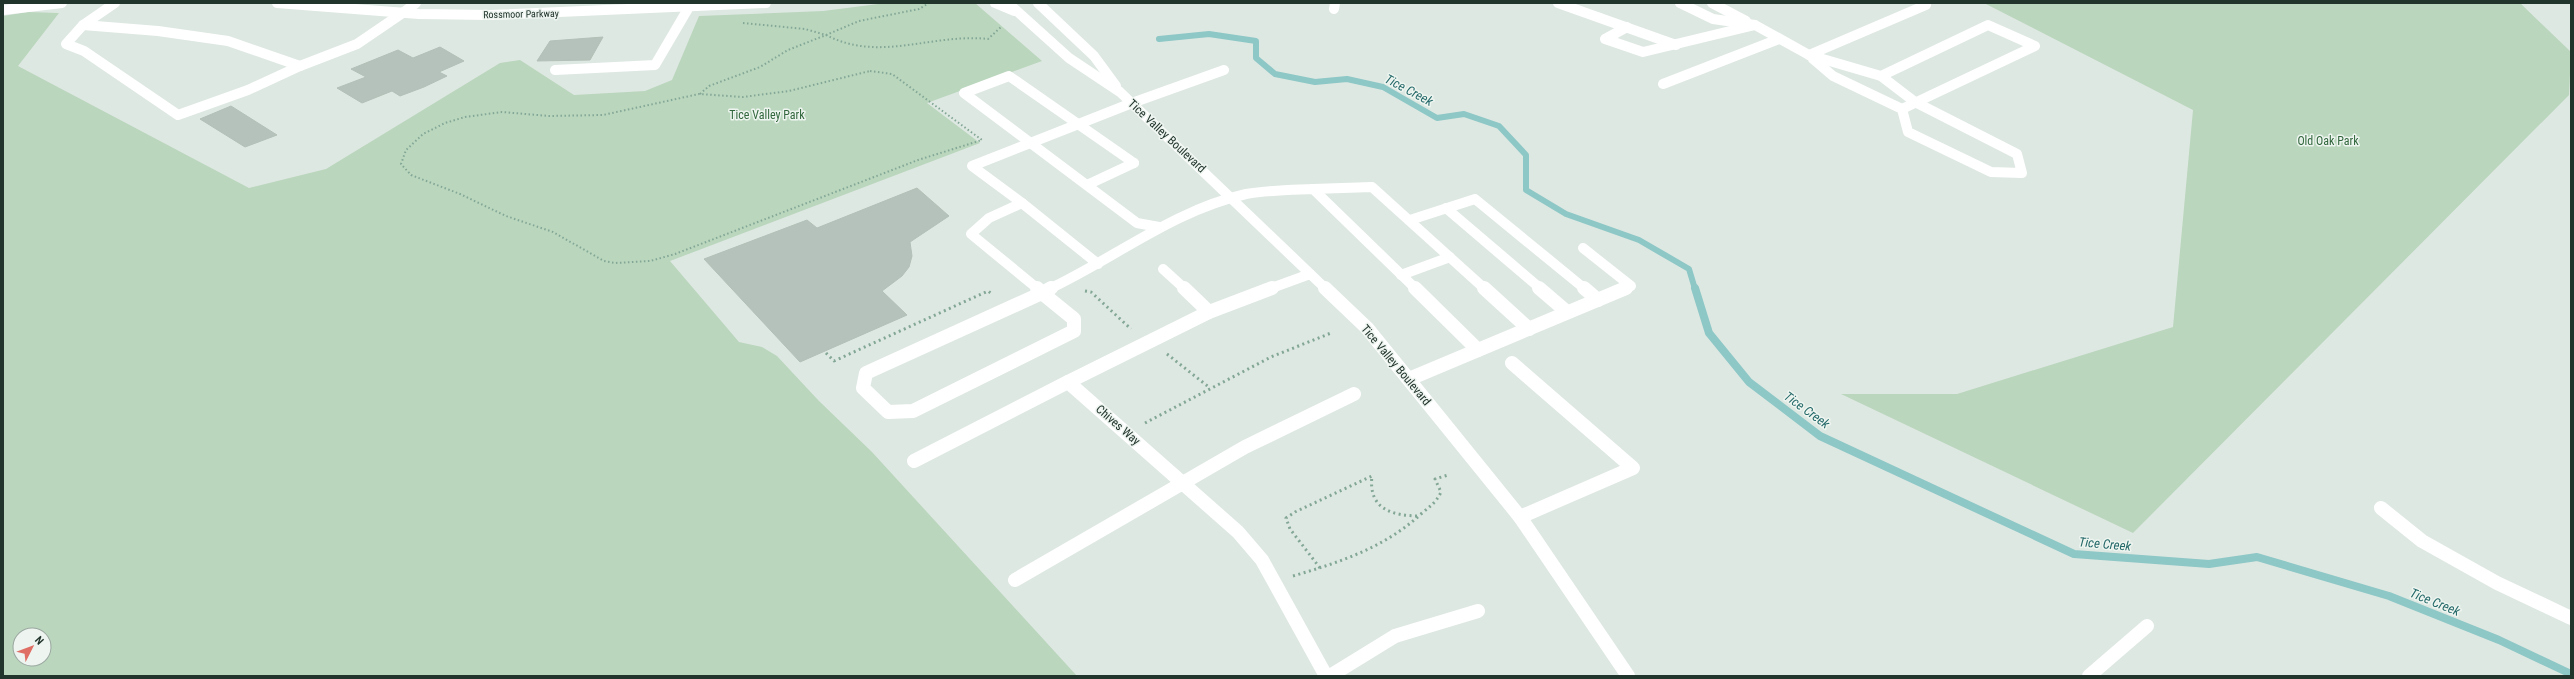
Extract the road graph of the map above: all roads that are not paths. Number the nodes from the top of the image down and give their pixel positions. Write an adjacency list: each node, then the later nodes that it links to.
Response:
1 (62, 3): 14 (street)
2 (115, 3): 17 (street)
3 (277, 3): 15 (street, Rossmoor Parkway)
4 (416, 3): 15 (street)
5 (766, 3): 13 (street, Rossmoor Parkway)
6 (995, 3): 16 (street)
7 (1008, 3): 16 (street, Tice Valley Boulevard)
8 (1558, 3): 19 (street)
9 (1680, 3): 18 (street)
10 (1712, 3): 18 (street)
11 (1921, 3): 22 (street)
12 (1042, 5): 28 (street, Tice Valley Boulevard)
13 (689, 7): 15 (street, Rossmoor Parkway); 24 (street)
14 (3, 10)
15 (404, 12): 23 (street)
16 (1019, 14): 28 (street, Tice Valley Boulevard)
17 (83, 25): 23 (street); 23 (street)
18 (1754, 25): 20 (street); 21 (street)
19 (1627, 27): 21 (street); 21 (street)
20 (1779, 39): 22 (street); 27 (street)
21 (1677, 45)
22 (1809, 56): 26 (street); 31 (street)
23 (300, 66)
24 (555, 70)
25 (1224, 70): 30 (street)
26 (1881, 76): 29 (street); 29 (street)
27 (1664, 84)
28 (1120, 92): 30 (street, Tice Valley Boulevard)
29 (1915, 102): 31 (street); 31 (street)
30 (1132, 103): 32 (street); 36 (street, Tice Valley Boulevard)
31 (1902, 109)
32 (1078, 125): 33 (street); 33 (street); 34 (street)
33 (1032, 143): 34 (street); 37 (street)
34 (1087, 185): 40 (street)
35 (1313, 189): 36 (street); 39 (street); 46 (street)
36 (1234, 198): 40 (street); 45 (street, Tice Valley Boulevard)
37 (1022, 203): 43 (street); 47 (street)
38 (1446, 208): 39 (street); 48 (street); 50 (street)
39 (1410, 220): 42 (street)
40 (1160, 227): 43 (street)
41 (1583, 248): 48 (street)
42 (1450, 257): 46 (street); 51 (street)
43 (1098, 264): 47 (street)
44 (1163, 269): 49 (street)
45 (1310, 274): 49 (street); 54 (street, Tice Valley Boulevard)
46 (1401, 275): 52 (street)
47 (1040, 293): 47 (street)
48 (1598, 300): 50 (street)
49 (1209, 312): 55 (street)
50 (1568, 312): 51 (street)
51 (1530, 329): 52 (street)
52 (1478, 350): 54 (street)
53 (1512, 363): 60 (street)
54 (1409, 379): 60 (street, Tice Valley Boulevard)
55 (1068, 382): 57 (street); 58 (street, Chives Way)
56 (1354, 394): 58 (street)
57 (914, 461)
58 (1184, 483): 61 (street); 65 (street, Chives Way)
59 (2381, 508): 63 (street)
60 (1520, 517): 67 (street, Tice Valley Boulevard)
61 (1015, 580)
62 (1478, 611): 66 (street)
63 (2571, 618)
64 (2147, 626): 68 (street)
65 (1326, 676)
66 (1330, 676)
67 (1628, 676)
68 (2089, 676)

